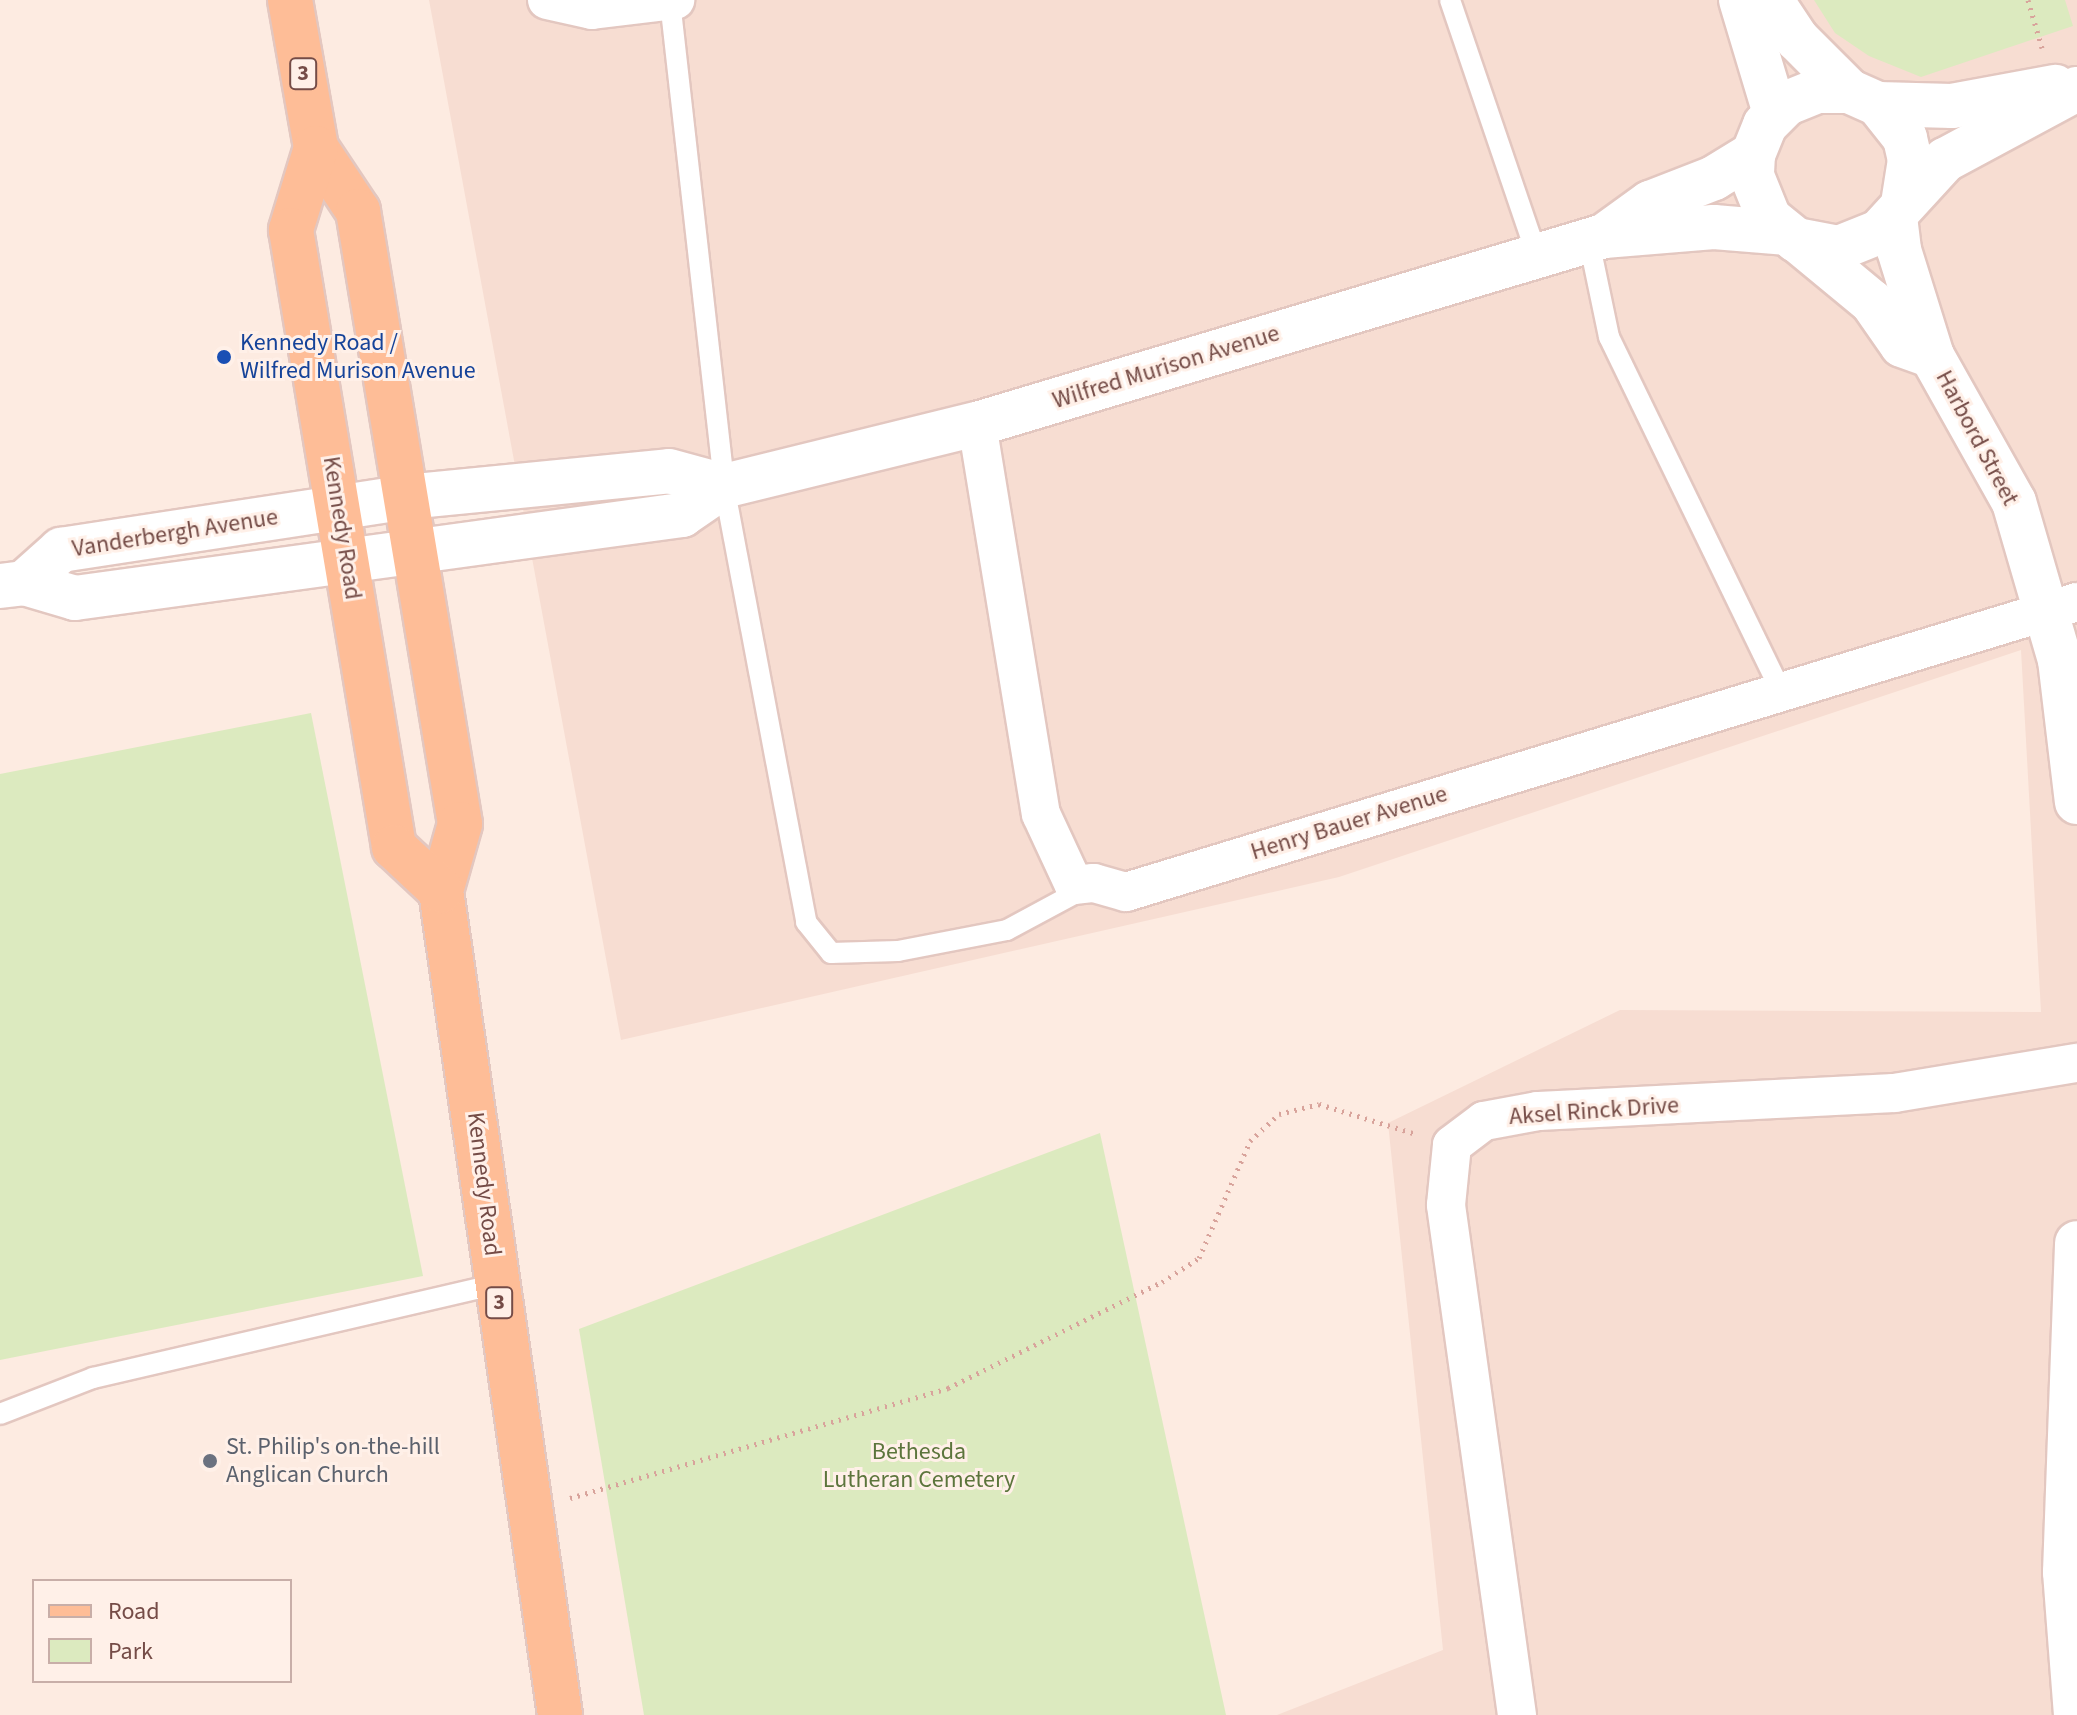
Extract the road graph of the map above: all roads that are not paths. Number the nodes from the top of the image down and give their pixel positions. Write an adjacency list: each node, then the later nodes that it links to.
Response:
1 (290, 0): 10 (main road, Kennedy Road / 3)
2 (547, 0): 6 (street)
3 (1450, 0): 15 (lane)
4 (1741, 0): 9 (street)
5 (1771, 0): 8 (street)
6 (672, 1): 18 (lane)
7 (2077, 86): 8 (street); 12 (street)
8 (1863, 98): 9 (street); 12 (street)
9 (1775, 113): 11 (street)
10 (316, 148): 19 (main road, Kennedy Road / 3); 20 (main road, Kennedy Road / 3)
11 (1753, 154): 13 (street); 14 (street, Wilfred Murison Avenue)
12 (1899, 210): 13 (street); 16 (street, Harbord Street)
13 (1791, 236): 14 (street, Wilfred Murison Avenue); 16 (street, Harbord Street)
14 (1596, 238): 15 (street, Wilfred Murison Avenue); 25 (lane)
15 (1537, 256): 17 (street, Wilfred Murison Avenue)
16 (1932, 356): 24 (street, Harbord Street)
17 (977, 424): 18 (street, Wilfred Murison Avenue); 27 (street, Henry Bauer Avenue)
18 (724, 486): 19 (street, Wilfred Murison Avenue); 21 (street, Wilfred Murison Avenue); 27 (lane)
19 (406, 497): 20 (street, Vanderbergh Avenue); 21 (main road, Kennedy Road / 3)
20 (337, 508): 22 (main road, Kennedy Road / 3); 23 (street, Vanderbergh Avenue)
21 (415, 551): 22 (street, Vanderbergh Avenue); 28 (main road, Kennedy Road / 3)
22 (346, 560): 23 (street, Vanderbergh Avenue); 28 (main road, Kennedy Road / 3)
23 (12, 584)
24 (2061, 607): 25 (street, Henry Bauer Avenue); 26 (street, Harbord Street)
25 (1781, 692): 27 (street, Henry Bauer Avenue)
26 (2077, 802)
27 (1094, 883)
28 (441, 891): 31 (main road, Kennedy Road / 3)
29 (2077, 1063): 34 (street, Aksel Rinck Drive)
30 (2077, 1243): 35 (street)
31 (496, 1284): 32 (lane); 33 (main road, Kennedy Road / 3)
32 (0, 1414)
33 (560, 1715)
34 (1517, 1715)
35 (2076, 1715)

